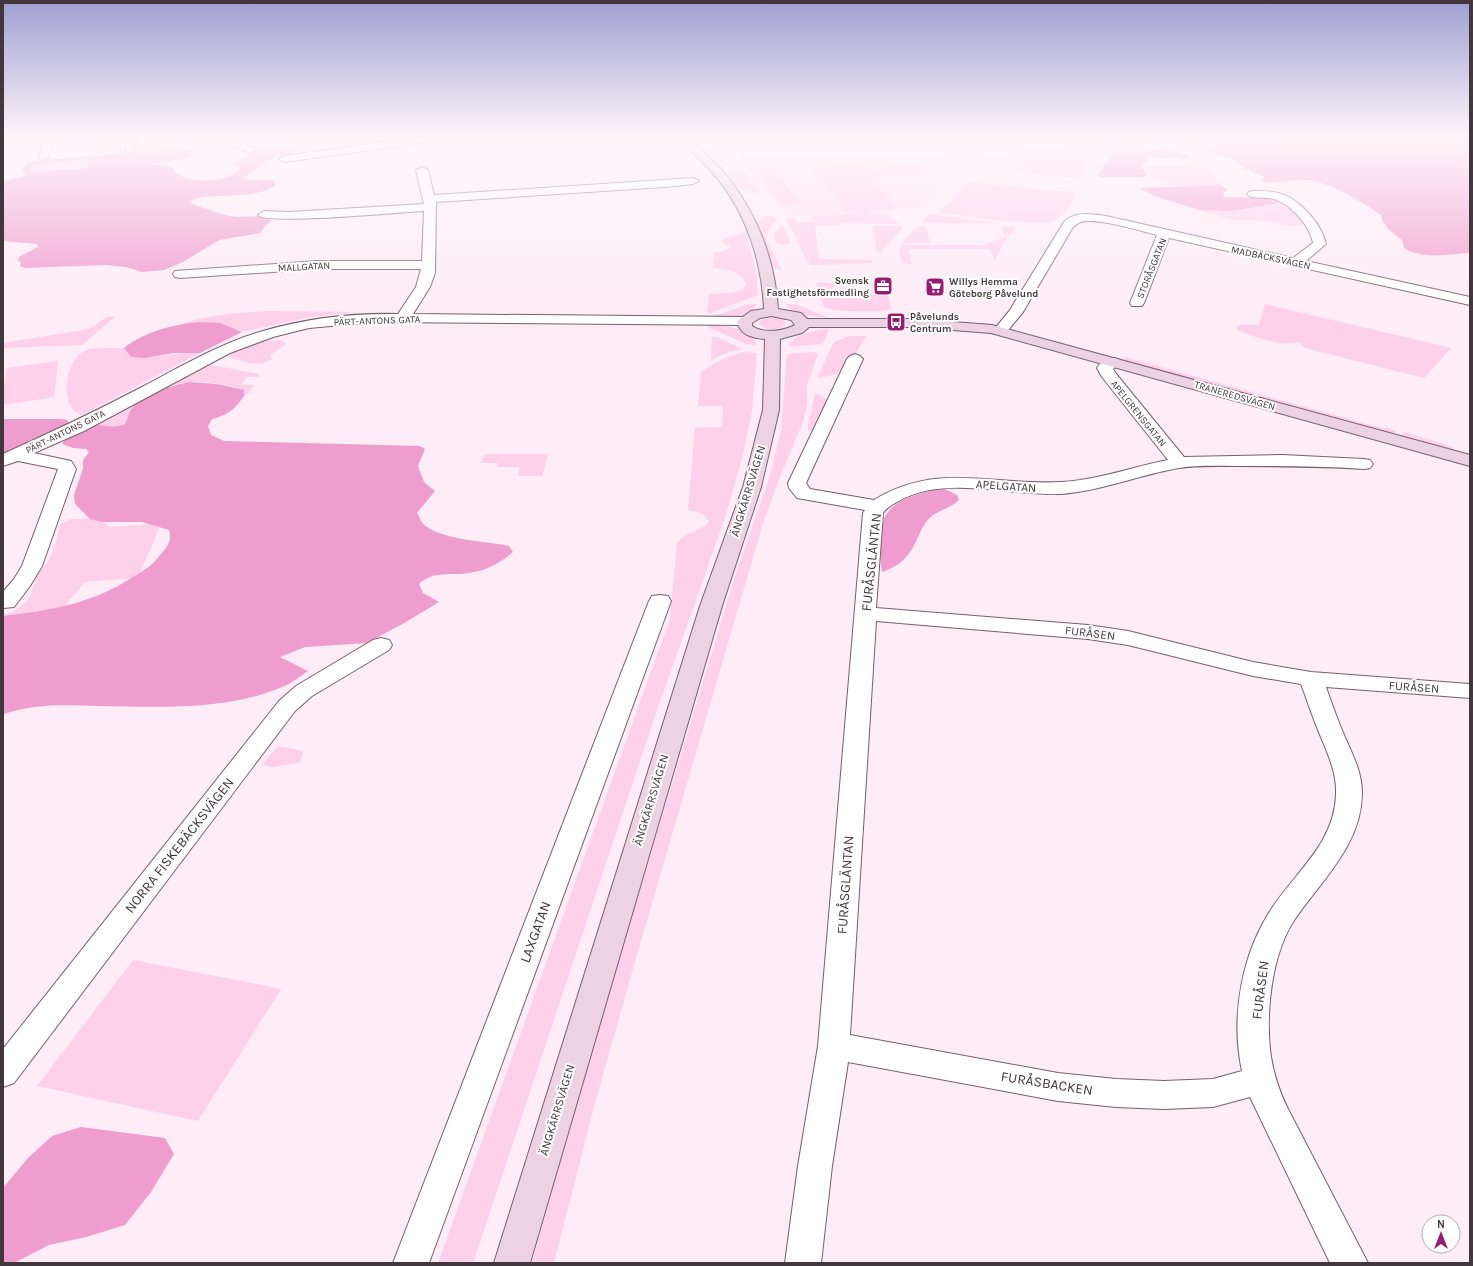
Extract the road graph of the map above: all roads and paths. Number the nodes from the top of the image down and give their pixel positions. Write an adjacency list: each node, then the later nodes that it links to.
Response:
1 (428, 197): 5 (street)
2 (503, 197): 5 (street)
3 (734, 197): 13 (street)
4 (1277, 197): 8 (street)
5 (430, 203): 6 (street); 9 (street)
6 (264, 215)
7 (1164, 234): 8 (street, MADBÄCKSVÄGEN); 12 (street, STORÅSGATAN); 17 (street, MADBÄCKSVÄGEN)
8 (1296, 262): 11 (street, MADBÄCKSVÄGEN)
9 (429, 265): 10 (street, MALLGATAN); 14 (street)
10 (180, 274)
11 (1470, 301)
12 (1137, 303)
13 (771, 312): 15 (street); 16 (street)
14 (403, 318): 15 (street, PÄRT-ANTONS GATA); 21 (street, PÄRT-ANTONS GATA)
15 (744, 321): 18 (street)
16 (803, 323): 17 (street, TRANEREDSVÄGEN); 18 (street)
17 (1000, 331): 20 (street, TRANEREDSVÄGEN)
18 (772, 335): 36 (street, ÄNGKÄRRSVÄGEN)
19 (855, 359): 25 (street)
20 (1112, 362): 22 (street, TRANEREDSVÄGEN); 23 (street, APELGRENSGATAN)
21 (9, 458): 27 (street, PÄRT-ANTONS GATA)
22 (1470, 461)
23 (1180, 463): 24 (street, APELGATAN); 25 (street, APELGATAN)
24 (1364, 464)
25 (877, 506): 28 (street, FURÅSGLÄNTAN)
26 (660, 601): 35 (street, LAXGATAN)
27 (6, 602)
28 (866, 614): 30 (street, FURÅSEN); 32 (street, FURÅSGLÄNTAN)
29 (381, 646): 33 (street, NORRA FISKEBÄCKSVÄGEN)
30 (1311, 679): 31 (street, FURÅSEN); 34 (street, FURÅSEN)
31 (1470, 691)
32 (834, 1046): 34 (street, FURÅSBACKEN); 37 (street, FURÅSGLÄNTAN)
33 (3, 1073)
34 (1260, 1080): 38 (street, FURÅSEN)
35 (411, 1263)
36 (512, 1263)
37 (803, 1263)
38 (1350, 1263)

